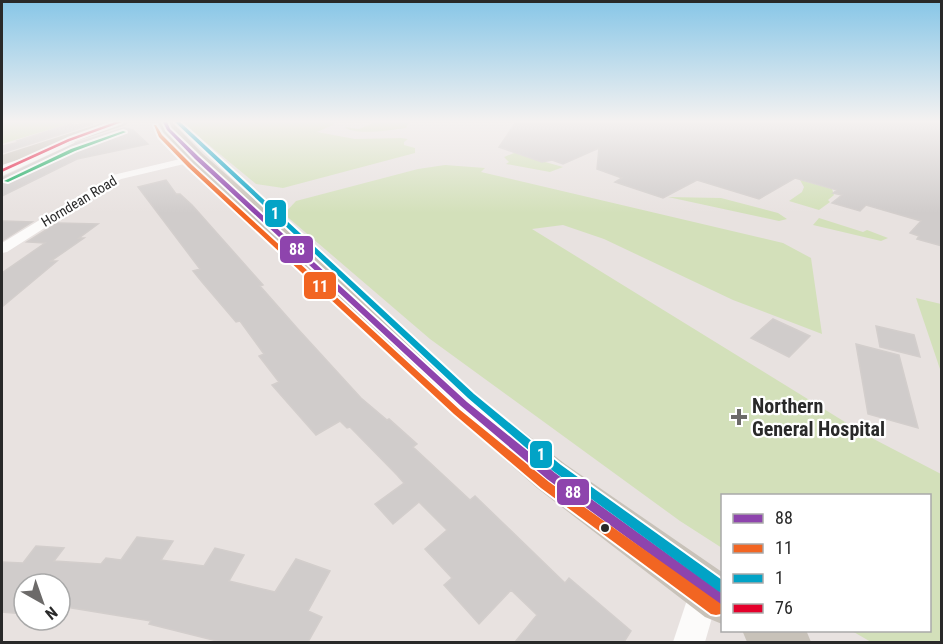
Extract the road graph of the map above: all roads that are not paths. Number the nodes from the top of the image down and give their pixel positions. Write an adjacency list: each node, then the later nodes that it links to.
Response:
1 (35, 152): 4 (main road)
2 (190, 152): 3 (main road)
3 (196, 158): 5 (street, Horndean Road); 6 (main road)
4 (4, 163)
5 (2, 249)
6 (714, 594): 8 (street)
7 (770, 632): 9 (main road)
8 (689, 642)
9 (785, 642)

